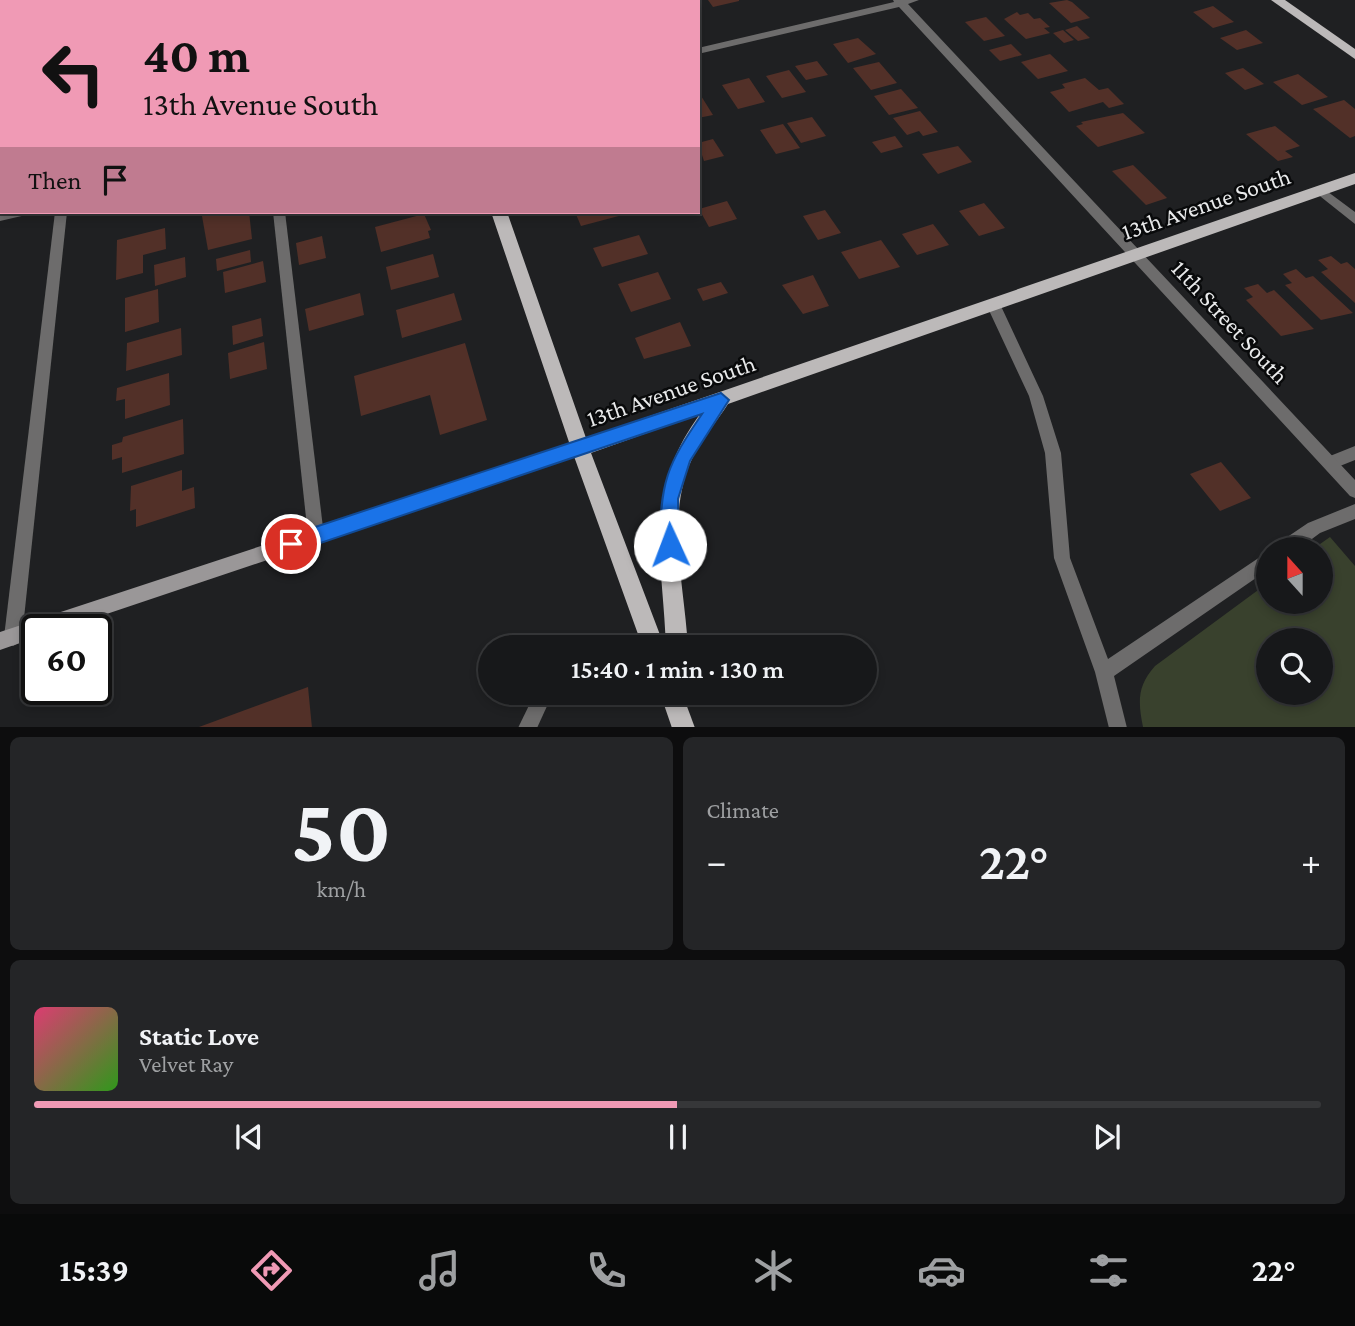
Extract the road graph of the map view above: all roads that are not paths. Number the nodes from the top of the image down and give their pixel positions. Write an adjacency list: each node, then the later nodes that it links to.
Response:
1 (914, 0): 3 (street)
2 (1277, 0): 5 (main road)
3 (900, 2): 4 (street); 12 (street, 11th Street South)
4 (700, 51)
5 (1355, 55)
6 (1355, 178): 7 (main road, 13th Avenue South)
7 (1321, 190): 11 (street); 12 (main road, 13th Avenue South)
8 (61, 214): 25 (street)
9 (279, 214): 20 (street)
10 (500, 214): 15 (main road)
11 (1355, 219)
12 (1136, 254): 13 (main road, 13th Avenue South); 17 (street, 11th Street South)
13 (993, 304): 14 (main road, 13th Avenue South); 26 (street)
14 (721, 400): 15 (main road, 13th Avenue South); 24 (main road)
15 (580, 448): 20 (main road, 13th Avenue South); 23 (main road)
16 (1355, 453): 17 (street)
17 (1330, 463): 18 (street, 11th Street South)
18 (1355, 491)
19 (1355, 511): 21 (street)
20 (316, 536): 25 (main road, 13th Avenue South)
21 (1301, 537)
22 (1256, 568): 26 (street)
23 (647, 635)
24 (676, 635)
25 (7, 639)
26 (1104, 672): 29 (street)
27 (538, 705): 28 (street)
28 (527, 727)
29 (1118, 727)

